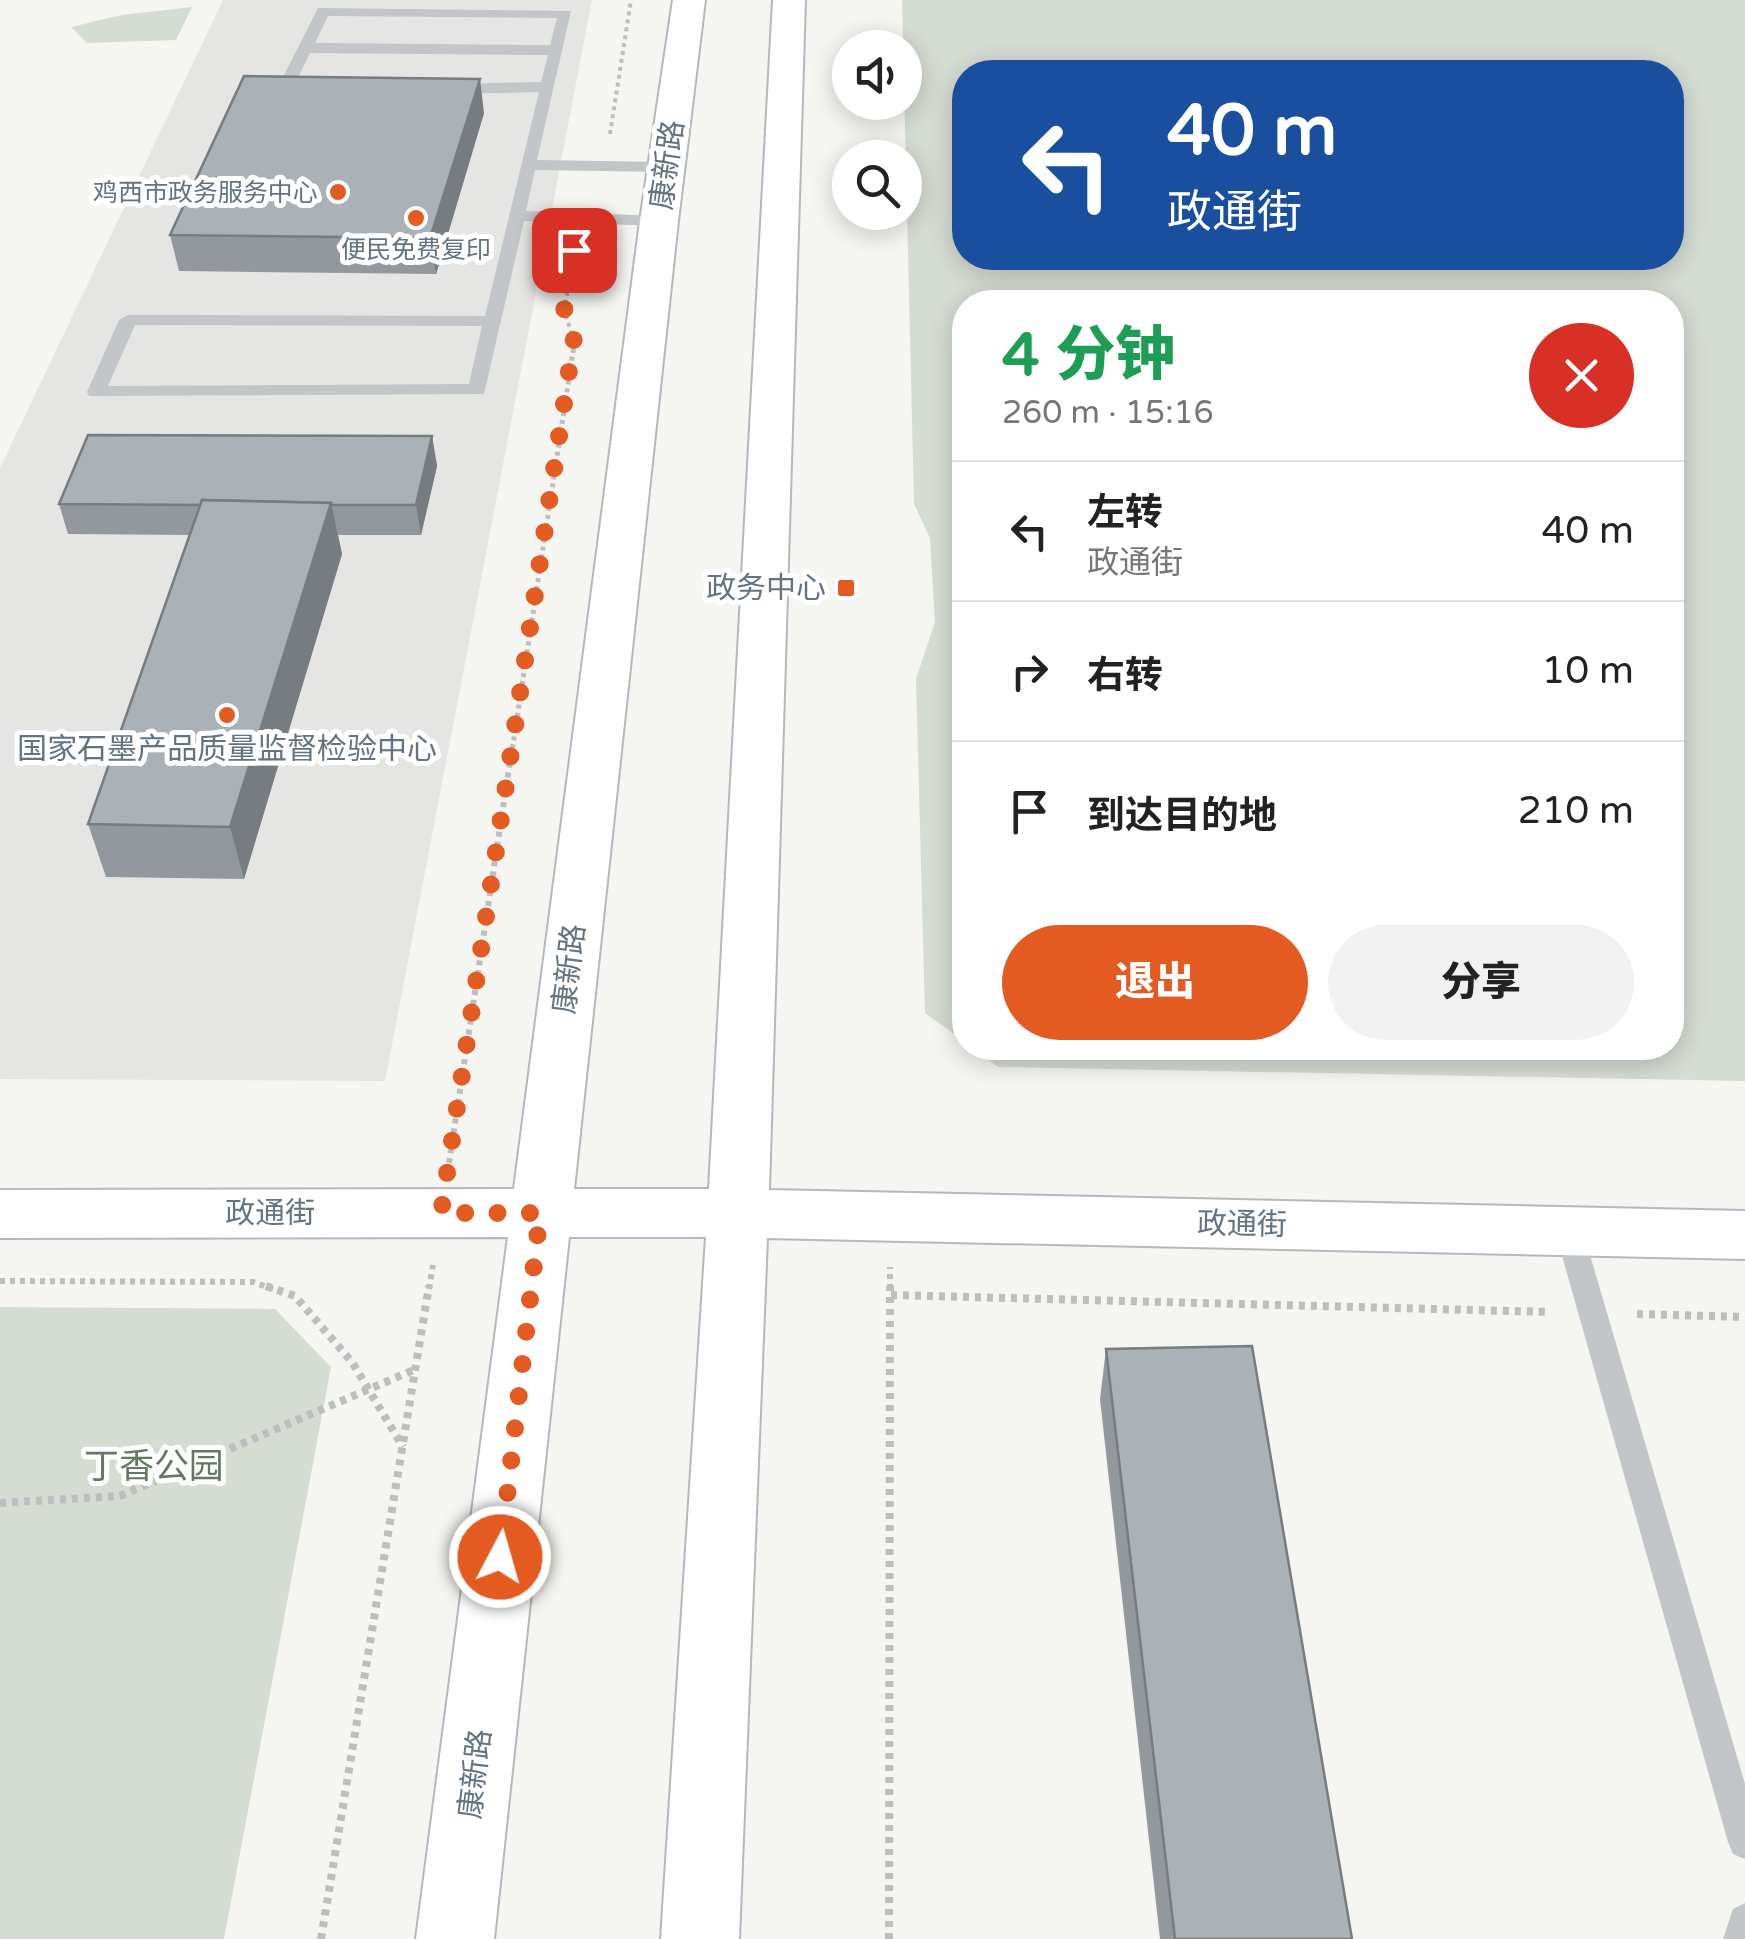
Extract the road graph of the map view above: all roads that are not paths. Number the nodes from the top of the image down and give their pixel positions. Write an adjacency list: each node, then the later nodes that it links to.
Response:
1 (689, 0): 9 (main road, 康新路)
2 (789, 0): 14 (main road)
3 (305, 48): 4 (lane); 4 (lane); 7 (lane)
4 (557, 50): 5 (lane)
5 (547, 87): 6 (lane); 8 (lane)
6 (434, 89)
7 (322, 90)
8 (528, 165): 9 (lane); 10 (lane)
9 (666, 167): 11 (main road, 康新路)
10 (516, 216): 11 (lane); 12 (lane)
11 (659, 221): 13 (main road, 康新路)
12 (492, 322): 12 (lane)
13 (540, 1213): 14 (main road, 政通街); 15 (main road, 政通街); 20 (main road, 康新路)
14 (738, 1213): 16 (main road, 政通街); 21 (main road)
15 (0, 1214)
16 (1569, 1231): 17 (main road, 政通街); 18 (lane)
17 (1745, 1235)
18 (1745, 1842)
19 (1745, 1921): 22 (lane)
20 (455, 1939)
21 (700, 1939)
22 (1741, 1939)

